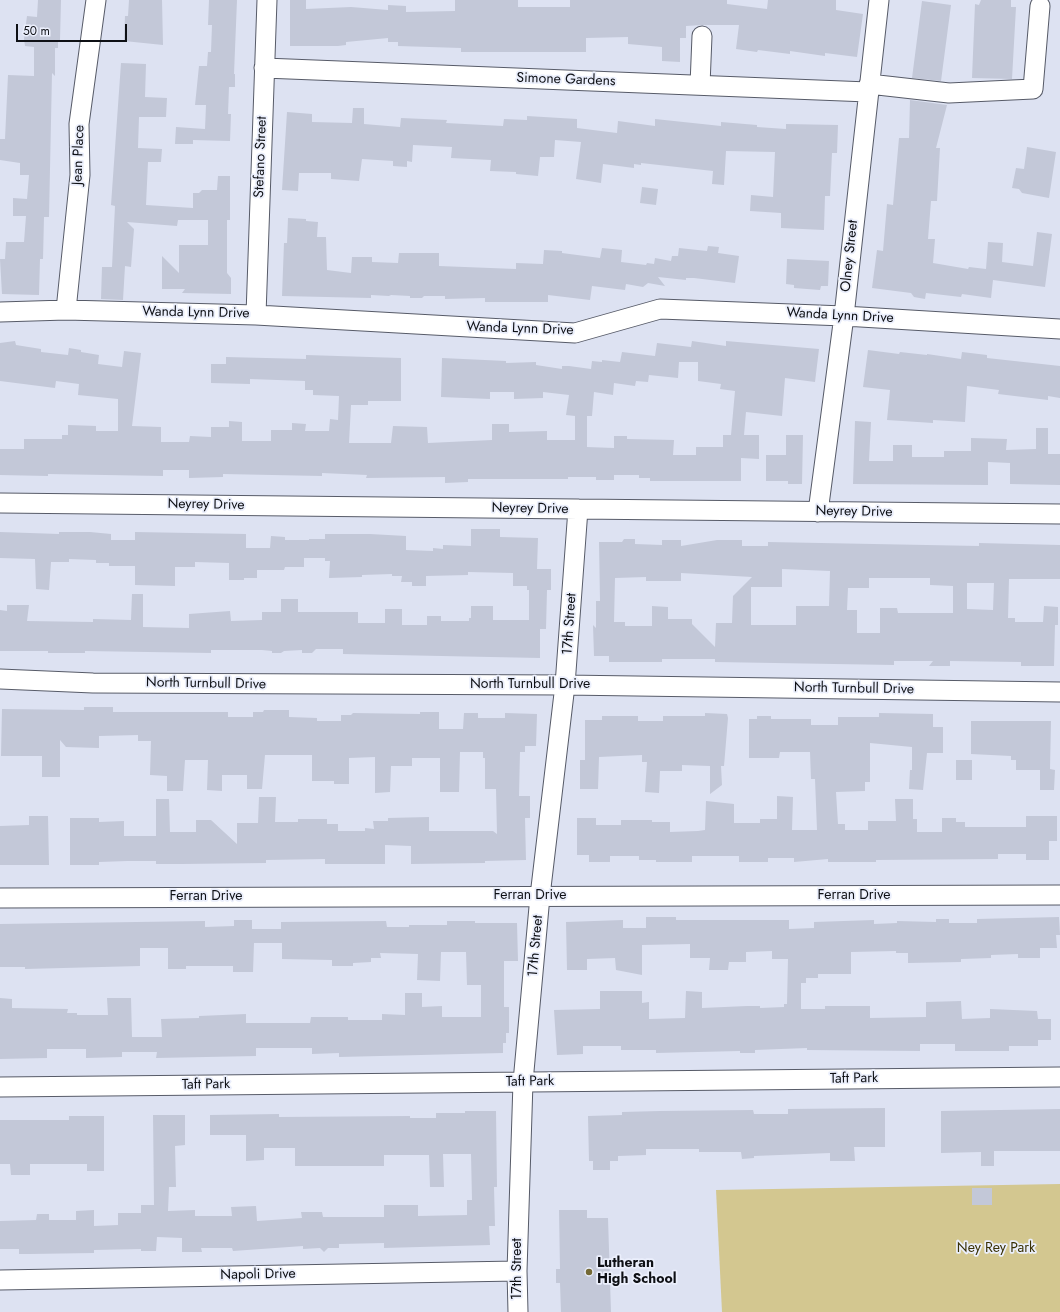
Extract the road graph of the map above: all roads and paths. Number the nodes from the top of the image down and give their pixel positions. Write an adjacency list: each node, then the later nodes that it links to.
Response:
1 (96, 0): 9 (street, Jean Place)
2 (267, 0): 6 (street, Stefano Street)
3 (879, 0): 8 (street, Olney Street)
4 (1040, 6): 8 (street, Simone Gardens)
5 (702, 36): 7 (street)
6 (264, 68): 7 (street, Simone Gardens); 11 (street, Stefano Street)
7 (700, 85): 8 (street, Simone Gardens)
8 (869, 88): 12 (street, Olney Street)
9 (66, 310): 10 (street, Wanda Lynn Drive); 11 (street, Wanda Lynn Drive)
10 (0, 312)
11 (256, 315): 12 (street, Wanda Lynn Drive)
12 (844, 316): 13 (street, Wanda Lynn Drive); 16 (street, Olney Street)
13 (1060, 329)
14 (0, 503): 15 (street, Neyrey Drive)
15 (578, 509): 16 (street, Neyrey Drive); 19 (street, 17th Street)
16 (818, 512): 17 (street, Neyrey Drive)
17 (1060, 514)
18 (0, 679): 19 (street, North Turnbull Drive)
19 (565, 685): 20 (street, North Turnbull Drive); 22 (street, 17th Street)
20 (1060, 692)
21 (1060, 895): 22 (street, Ferran Drive)
22 (540, 896): 23 (street, Ferran Drive); 25 (street, 17th Street)
23 (0, 898)
24 (1060, 1077): 25 (street, Taft Park)
25 (523, 1082): 26 (street, Taft Park); 27 (street, 17th Street)
26 (0, 1087)
27 (517, 1271): 28 (street, Napoli Drive); 29 (street, 17th Street)
28 (0, 1280)
29 (518, 1312)

